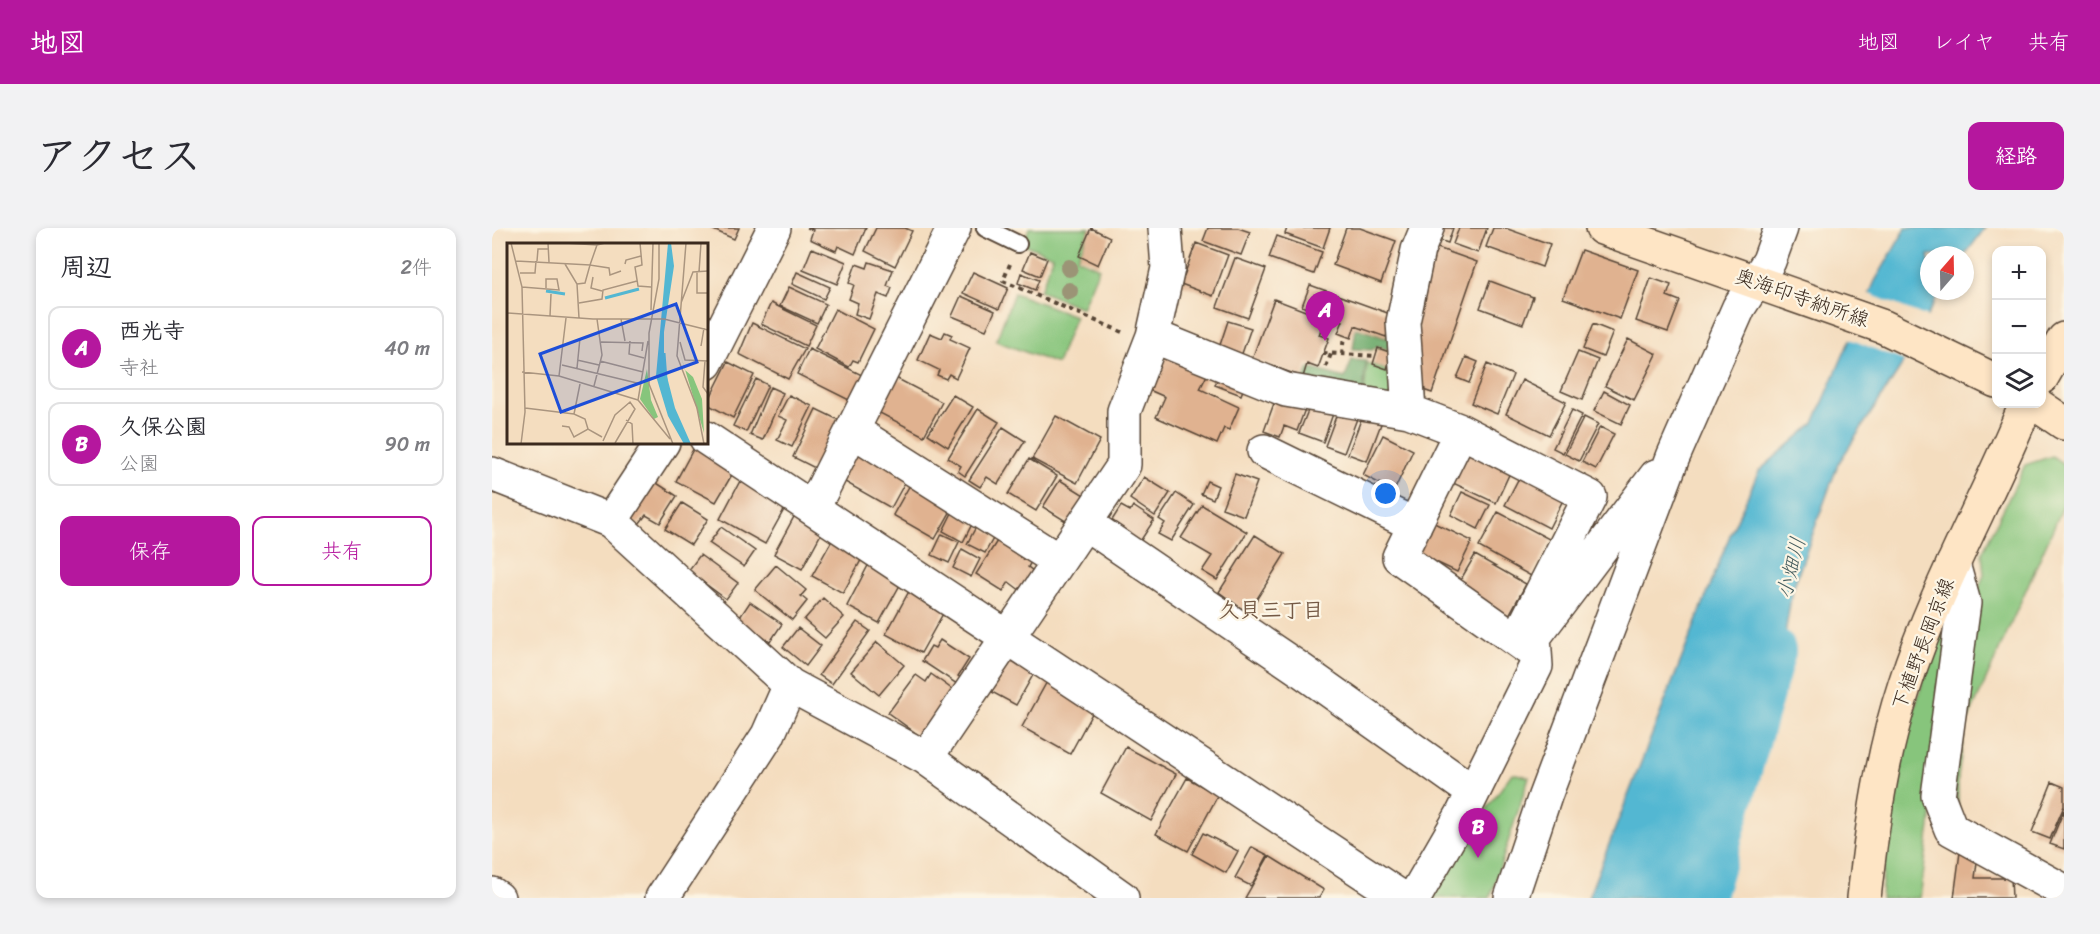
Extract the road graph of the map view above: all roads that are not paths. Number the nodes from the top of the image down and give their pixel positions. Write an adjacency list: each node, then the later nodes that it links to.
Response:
1 (774, 228): 12 (street)
2 (954, 228): 19 (street)
3 (985, 228): 8 (lane)
4 (1166, 228): 11 (street)
5 (1427, 228): 17 (street)
6 (1602, 228): 9 (main road, 奥海印寺納所線)
7 (1781, 228): 9 (street)
8 (1018, 244)
9 (1770, 286): 14 (main road, 奥海印寺納所線); 24 (street)
10 (2064, 339): 13 (main road)
11 (1152, 340): 17 (street); 28 (street)
12 (708, 359)
13 (2046, 370)
14 (1989, 377)
15 (2024, 408): 31 (main road, 下植野長岡京線)
16 (2042, 408): 18 (main road)
17 (1409, 411): 20 (street)
18 (2064, 423)
19 (852, 430): 26 (street); 30 (street)
20 (1461, 430): 29 (street); 33 (street)
21 (708, 439): 26 (street)
22 (662, 444): 27 (street)
23 (1264, 451): 29 (street)
24 (1673, 457): 33 (street); 44 (street)
25 (492, 474): 27 (street)
26 (813, 508): 32 (street)
27 (611, 521): 34 (street)
28 (1085, 523): 30 (street); 36 (street)
29 (1415, 525): 33 (street)
30 (1059, 561): 32 (street)
31 (1953, 564): 37 (street); 45 (main road, 下植野長岡京線)
32 (1008, 637): 35 (street); 42 (street)
33 (1535, 645): 36 (street)
34 (790, 685): 35 (street); 40 (street)
35 (926, 758): 41 (street)
36 (1473, 792): 43 (street)
37 (2064, 891)
38 (492, 894): 39 (street)
39 (498, 898)
40 (662, 898)
41 (1122, 898)
42 (1402, 898)
43 (1414, 898)
44 (1511, 898)
45 (1864, 898)

